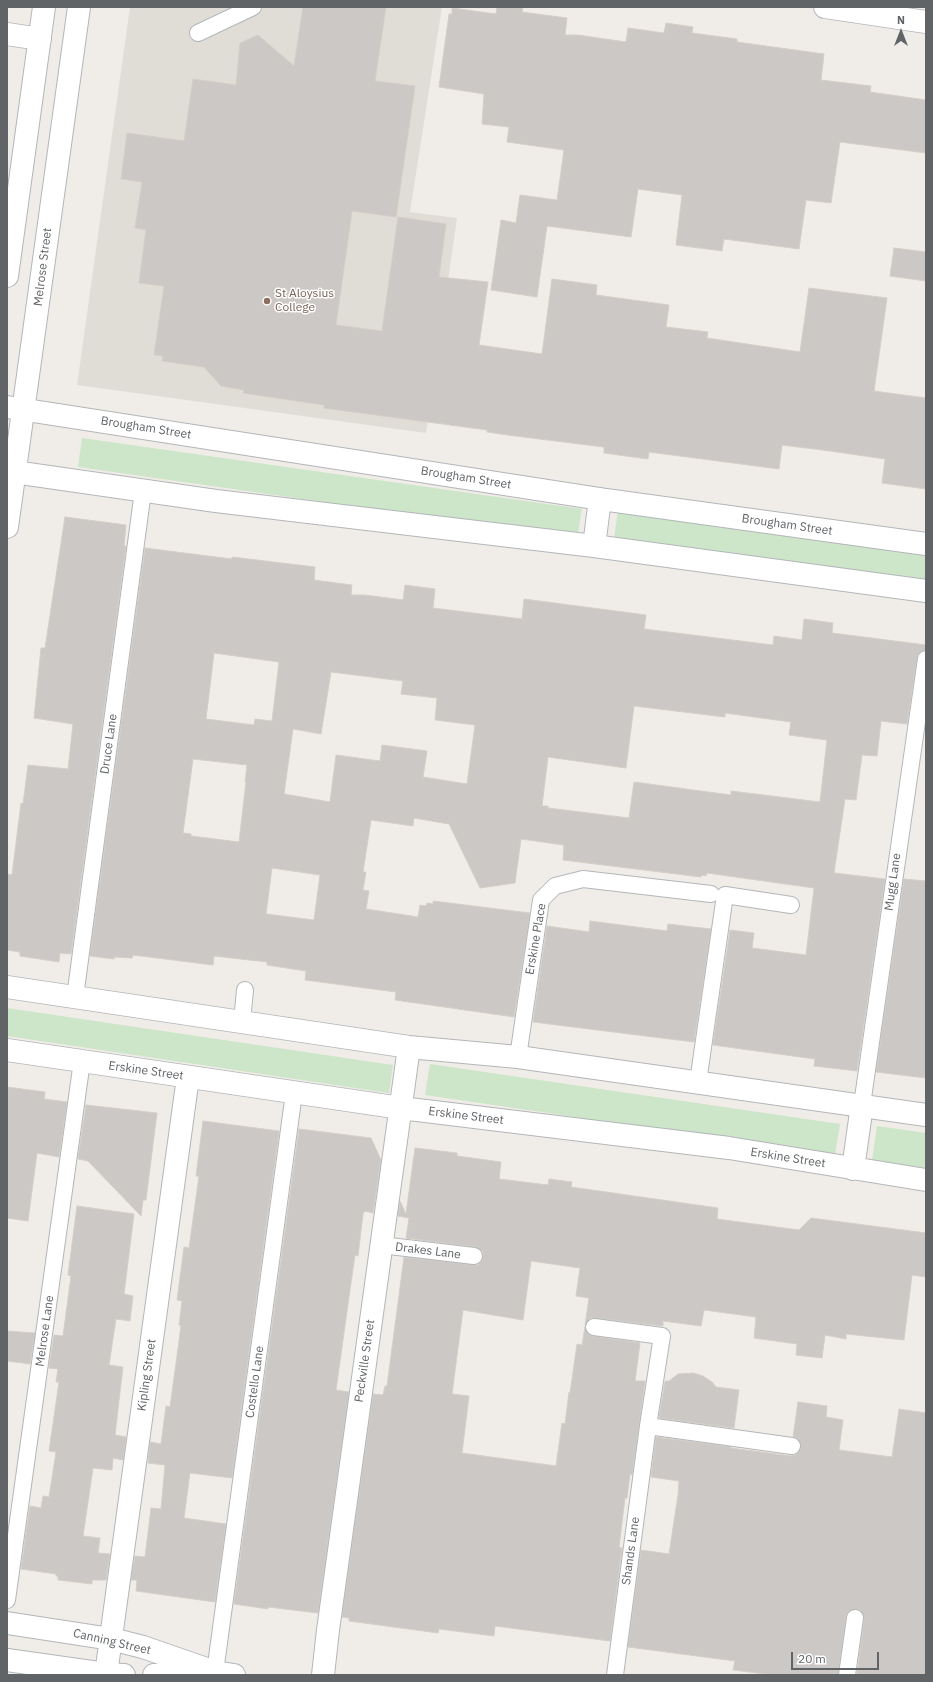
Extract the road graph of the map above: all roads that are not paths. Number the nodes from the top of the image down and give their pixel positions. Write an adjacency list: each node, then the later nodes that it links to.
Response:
1 (44, 7): 8 (street)
2 (79, 7): 10 (street, Melrose Street)
3 (253, 7): 6 (lane)
4 (824, 7): 5 (street)
5 (926, 22)
6 (198, 33)
7 (7, 34): 8 (street)
8 (40, 39): 9 (street)
9 (14, 226): 10 (street); 11 (street)
10 (47, 231): 12 (street, Melrose Street)
11 (7, 276)
12 (16, 408): 13 (street, Melrose Street); 15 (street, Brougham Street)
13 (11, 472): 14 (street); 16 (street, Melrose Street)
14 (143, 491): 18 (street); 25 (lane, Druce Lane)
15 (600, 499): 17 (street, Brougham Street); 18 (street)
16 (7, 527)
17 (926, 544)
18 (594, 546): 19 (street)
19 (926, 591)
20 (926, 660): 34 (lane, Mugg Lane)
21 (711, 894): 29 (lane, Erskine Place)
22 (791, 905): 32 (lane)
23 (7, 987): 25 (street)
24 (245, 990): 26 (lane)
25 (75, 997): 26 (street)
26 (242, 1022): 27 (street)
27 (409, 1047): 29 (street); 35 (street, Peckville Street)
28 (7, 1050): 30 (street, Erskine Street)
29 (518, 1057): 32 (street)
30 (82, 1062): 31 (street, Erskine Street); 44 (lane, Melrose Lane)
31 (188, 1076): 33 (street, Erskine Street); 47 (street, Kipling Street)
32 (698, 1082): 34 (street)
33 (294, 1093): 35 (street, Erskine Street); 49 (lane, Costello Lane)
34 (862, 1105): 36 (street); 37 (street)
35 (401, 1108): 37 (street, Erskine Street); 39 (street, Peckville Street)
36 (926, 1115)
37 (853, 1169): 38 (street, Erskine Street)
38 (926, 1180)
39 (382, 1245): 40 (lane, Drakes Lane); 52 (street, Peckville Street)
40 (474, 1256)
41 (594, 1327): 42 (lane, Shands Lane)
42 (648, 1426): 43 (lane); 53 (lane, Shands Lane)
43 (792, 1446)
44 (7, 1600)
45 (855, 1618): 54 (lane)
46 (7, 1623): 47 (street, Canning Street)
47 (111, 1639): 49 (street, Canning Street); 50 (street, Kipling Street)
48 (7, 1660): 50 (street)
49 (225, 1674): 51 (street, Canning Street)
50 (115, 1675)
51 (154, 1675)
52 (323, 1675)
53 (615, 1675)
54 (847, 1675)

